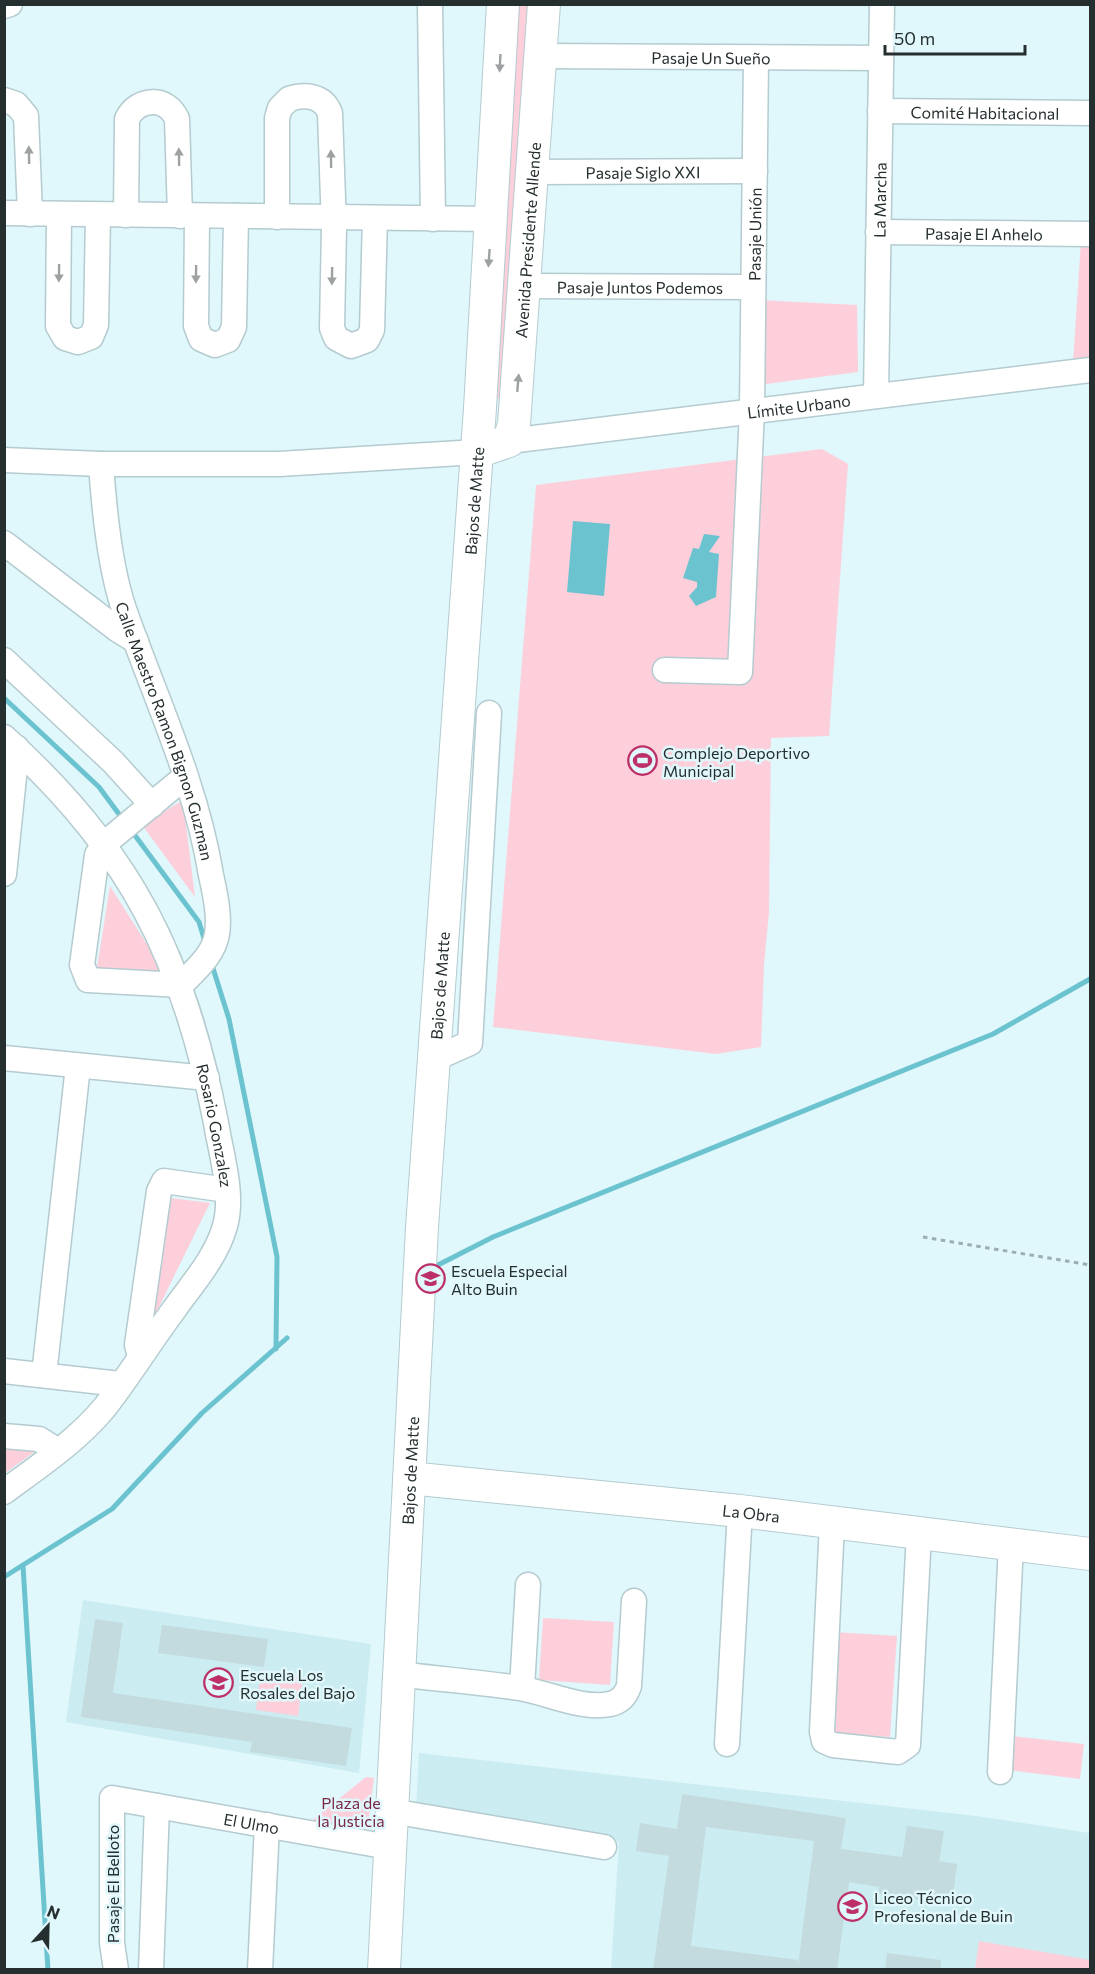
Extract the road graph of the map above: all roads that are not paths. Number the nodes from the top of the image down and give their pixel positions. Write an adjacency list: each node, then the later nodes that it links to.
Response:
1 (10, 4): 6 (street)
2 (430, 4): 25 (street)
3 (504, 4): 26 (main road, Bajos de Matte, one-way to 26)
4 (543, 4): 7 (main road, Avenida Presidente Allende)
5 (882, 4): 9 (street, La Marcha)
6 (4, 6)
7 (540, 56): 8 (street, Pasaje Un Sueño); 14 (main road, Avenida Presidente Allende)
8 (756, 58): 9 (street, Pasaje Un Sueño); 13 (street, Pasaje Unión)
9 (881, 58): 11 (street, La Marcha)
10 (4, 100): 16 (street, one-way to 10)
11 (880, 111): 12 (street, Comité Habitacional); 27 (street, La Marcha)
12 (1090, 113)
13 (755, 171): 14 (street, Pasaje Siglo XXI); 30 (street, Pasaje Unión)
14 (532, 172): 29 (main road, Avenida Presidente Allende)
15 (4, 213): 16 (street)
16 (30, 214): 17 (street)
17 (59, 214): 18 (street); 18 (street, one-way to 18)
18 (98, 215): 19 (street)
19 (126, 215): 20 (street); 20 (street, one-way to 19)
20 (189, 216): 21 (street); 21 (street, one-way to 21)
21 (236, 216): 22 (street)
22 (277, 217): 23 (street); 23 (street, one-way to 22)
23 (333, 218): 24 (street); 24 (street, one-way to 24)
24 (375, 218): 25 (street)
25 (433, 219): 26 (street)
26 (492, 219): 35 (main road, Bajos de Matte, one-way to 35)
27 (878, 232): 28 (street, Pasaje El Anhelo); 32 (street, La Marcha)
28 (1090, 234)
29 (526, 286): 30 (street, Pasaje Juntos Podemos); 34 (main road, Avenida Presidente Allende, one-way to 29)
30 (753, 287): 33 (street, Pasaje Unión)
31 (1090, 370): 32 (street, Límite Urbano)
32 (876, 396): 33 (street, Límite Urbano)
33 (752, 410): 34 (street, Límite Urbano); 41 (street, Pasaje Unión)
34 (509, 441): 35 (main road)
35 (477, 452): 37 (street); 50 (main road, Bajos de Matte)
36 (4, 460): 37 (street)
37 (101, 464): 39 (street, Calle Maestro Ramon Bignon Guzman)
38 (4, 543): 39 (street)
39 (136, 640): 44 (street, Calle Maestro Ramon Bignon Guzman)
40 (4, 660): 45 (street)
41 (665, 670)
42 (489, 713): 50 (street)
43 (10, 742): 46 (street, Rosario Gonzalez); 47 (street)
44 (186, 776): 45 (street); 48 (street, Calle Maestro Ramon Bignon Guzman)
45 (152, 805): 46 (street)
46 (119, 831): 48 (street, Rosario Gonzalez); 48 (street)
47 (4, 874)
48 (181, 985): 52 (street, Rosario Gonzalez)
49 (4, 1058): 51 (street)
50 (434, 1059): 60 (main road, Bajos de Matte)
51 (78, 1066): 52 (street); 56 (street)
52 (207, 1078): 53 (street, Rosario Gonzalez)
53 (227, 1190): 54 (street, Rosario Gonzalez); 54 (street)
54 (140, 1356): 57 (street, Rosario Gonzalez)
55 (4, 1371): 56 (street)
56 (44, 1375): 57 (street)
57 (120, 1384): 59 (street, Rosario Gonzalez)
58 (4, 1436): 59 (street)
59 (58, 1451): 61 (street, Rosario Gonzalez)
60 (409, 1478): 62 (main road, La Obra); 69 (main road, Bajos de Matte)
61 (4, 1492)
62 (740, 1512): 63 (main road, La Obra); 71 (street)
63 (832, 1522): 64 (main road, La Obra); 64 (street)
64 (919, 1533): 65 (main road, La Obra)
65 (1011, 1544): 66 (main road, La Obra); 72 (street)
66 (1090, 1554)
67 (528, 1585): 70 (street)
68 (634, 1601): 70 (street)
69 (399, 1674): 70 (street); 75 (main road, Bajos de Matte)
70 (522, 1688)
71 (727, 1744)
72 (1000, 1772)
73 (112, 1798): 74 (street, El Ulmo); 79 (street, Pasaje El Belloto)
74 (157, 1806): 76 (street, El Ulmo); 80 (street)
75 (391, 1811): 77 (main road, Bajos de Matte); 78 (street)
76 (267, 1826): 77 (street, El Ulmo); 81 (street)
77 (389, 1847): 82 (main road, Bajos de Matte)
78 (604, 1847)
79 (116, 1970)
80 (151, 1970)
81 (260, 1970)
82 (384, 1970)

